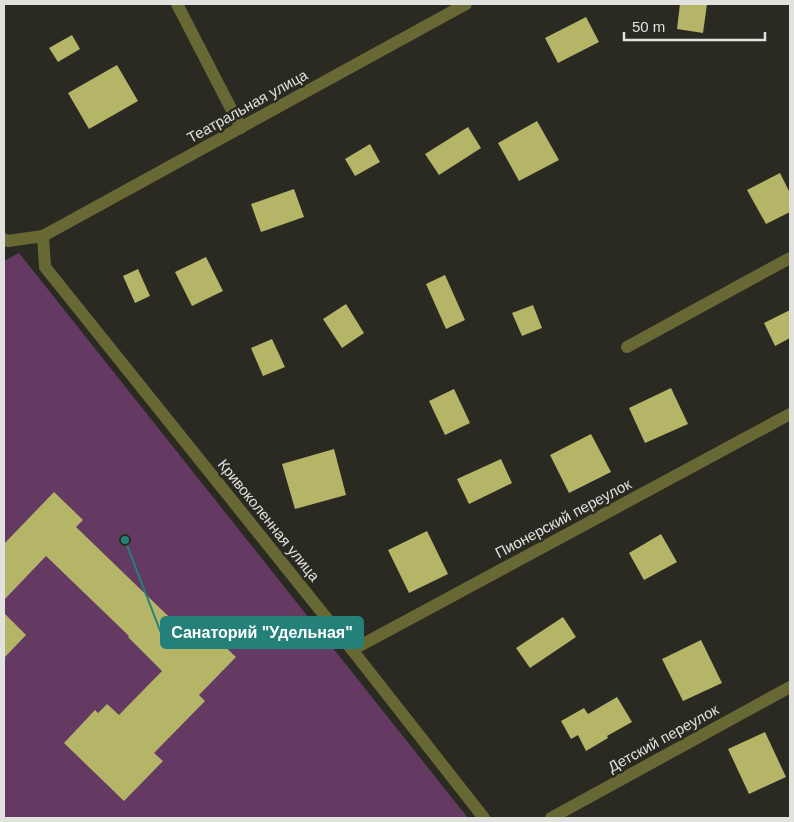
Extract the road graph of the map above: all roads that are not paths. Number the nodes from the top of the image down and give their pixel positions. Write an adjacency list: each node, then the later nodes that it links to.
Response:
1 (177, 4): 3 (street)
2 (466, 4): 3 (street, Театральная улица)
3 (241, 128): 4 (street, Театральная улица)
4 (43, 236): 5 (street); 9 (street, Кривоколенная улица)
5 (5, 241)
6 (790, 258): 7 (street)
7 (627, 347)
8 (790, 414): 9 (street, Пионерский переулок)
9 (352, 650): 11 (street, Кривоколенная улица)
10 (790, 687): 12 (street, Детский переулок)
11 (484, 818)
12 (551, 818)

